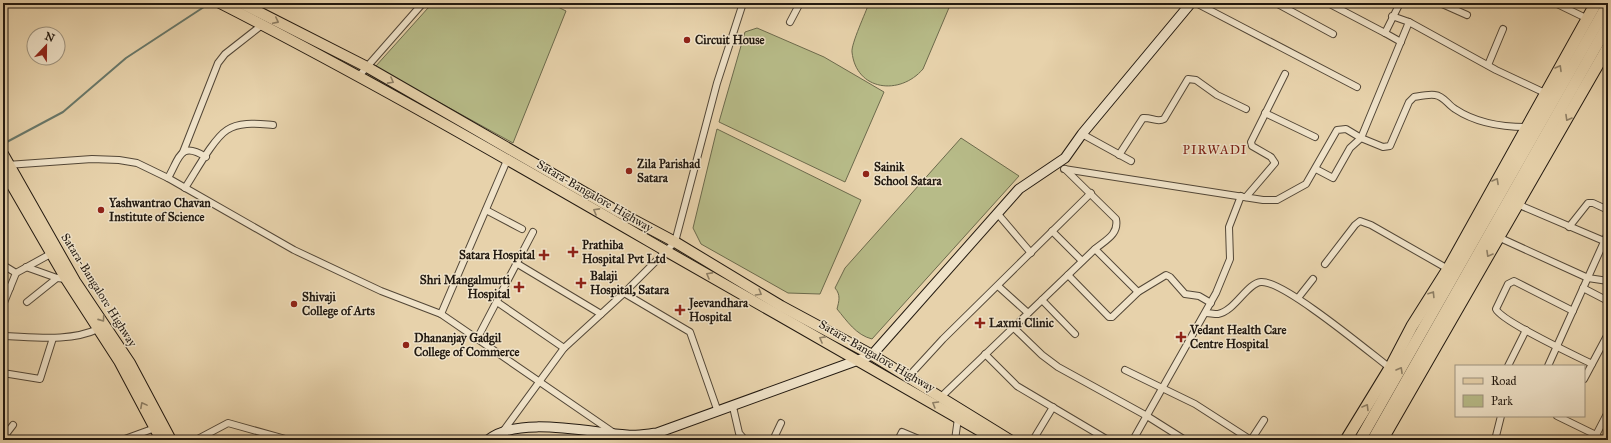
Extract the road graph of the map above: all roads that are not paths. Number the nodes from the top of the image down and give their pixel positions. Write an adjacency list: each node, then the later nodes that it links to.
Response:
1 (220, 3): 20 (main road, Satara-Bangalore Highway)
2 (242, 3): 28 (main road, Satara-Bangalore Highway, one-way to 28)
3 (423, 3): 28 (street)
4 (743, 3): 66 (street)
5 (800, 3): 18 (street)
6 (1191, 3): 37 (street)
7 (1196, 3): 31 (street)
8 (1276, 3): 24 (street)
9 (1328, 3): 23 (street)
10 (1400, 3): 16 (street)
11 (1440, 3): 15 (street)
12 (1555, 3): 17 (street)
13 (1596, 3): 17 (highway)
14 (1608, 4): 40 (highway)
15 (1466, 15)
16 (1392, 16): 19 (street); 23 (street)
17 (1588, 19): 32 (highway, one-way to 17)
18 (790, 22)
19 (1409, 22): 25 (street); 27 (street)
20 (262, 25): 30 (main road, Satara-Bangalore Highway); 42 (street)
21 (1608, 25): 40 (highway)
22 (1503, 29): 27 (street)
23 (1385, 32): 25 (street)
24 (1333, 34)
25 (1401, 42): 39 (street)
26 (1608, 47): 55 (highway, one-way to 55)
27 (1488, 65): 32 (street)
28 (367, 67): 30 (street); 41 (main road, Satara-Bangalore Highway, one-way to 41)
29 (1284, 74): 34 (street)
30 (358, 77): 46 (main road, Satara-Bangalore Highway)
31 (1357, 87)
32 (1545, 93): 36 (highway)
33 (1246, 109): 44 (street)
34 (1265, 113): 38 (street); 54 (street)
35 (273, 125): 45 (street)
36 (1526, 127): 39 (street); 76 (highway, one-way to 36)
37 (1082, 134): 44 (street); 48 (street)
38 (1315, 137)
39 (1361, 138): 50 (street); 50 (street)
40 (1534, 147): 162 (highway, one-way to 40); 163 (highway)
41 (512, 151): 46 (street); 66 (main road, Satara-Bangalore Highway)
42 (183, 152): 45 (street); 51 (street)
43 (3, 154): 49 (main road, Satara-Bangalore Highway)
44 (1119, 155): 47 (street)
45 (206, 157): 52 (street)
46 (507, 161): 56 (street); 69 (main road, Satara-Bangalore Highway, one-way to 46)
47 (1132, 161)
48 (1061, 166): 53 (street); 54 (street); 58 (street)
49 (5, 167): 51 (street); 68 (main road, Satara-Bangalore Highway)
50 (1316, 168): 54 (street)
51 (168, 178): 52 (street)
52 (186, 188): 99 (street)
53 (1091, 193): 62 (street); 67 (street)
54 (1243, 197): 94 (street)
55 (1518, 204): 59 (street); 64 (highway)
56 (486, 210): 60 (street); 99 (street)
57 (1608, 210): 59 (street)
58 (997, 213): 70 (street); 113 (street)
59 (1569, 227): 65 (street)
60 (522, 229)
61 (533, 232): 72 (street)
62 (1052, 232): 70 (street); 71 (street)
63 (1608, 234): 65 (street)
64 (1498, 237): 79 (street); 164 (highway, one-way to 164)
65 (1604, 241): 79 (street)
66 (674, 242): 69 (street); 113 (main road, Satara-Bangalore Highway, one-way to 113)
67 (1095, 249): 71 (street); 87 (street)
68 (54, 252): 75 (street); 80 (main road, Satara-Bangalore Highway); 146 (main road, Satara-Bangalore Highway, one-way to 146)
69 (667, 252): 88 (street); 114 (main road, Satara-Bangalore Highway, one-way to 69)
70 (1031, 253): 84 (street)
71 (1082, 261): 78 (street)
72 (516, 264): 93 (street); 100 (street)
73 (1325, 264): 76 (street)
74 (3, 265): 77 (street)
75 (26, 267): 77 (street); 80 (street)
76 (1448, 269): 118 (highway, one-way to 76)
77 (16, 273): 85 (street)
78 (1068, 275): 87 (street); 90 (street)
79 (1588, 278): 82 (street); 86 (street)
80 (61, 279): 92 (street); 102 (main road, Satara-Bangalore Highway)
81 (1313, 279): 89 (street)
82 (1608, 280)
83 (3, 284): 85 (street)
84 (998, 286): 97 (street); 121 (street)
85 (10, 288): 95 (street)
86 (1583, 288): 91 (street); 96 (street)
87 (1138, 292): 94 (street)
88 (624, 293): 100 (street); 128 (street)
89 (1298, 298): 98 (street); 118 (street)
90 (1042, 300): 97 (street); 104 (street)
91 (1608, 301)
92 (27, 302)
93 (497, 302): 108 (street); 111 (street)
94 (1211, 303): 98 (street)
95 (3, 306)
96 (1573, 311): 103 (street); 110 (street)
97 (1028, 313): 101 (street)
98 (1206, 313): 124 (street)
99 (441, 314): 108 (street)
100 (601, 314): 111 (street)
101 (1014, 328): 112 (street); 130 (street)
102 (98, 329): 107 (street); 137 (main road, Satara-Bangalore Highway, one-way to 102)
103 (1526, 330): 110 (street); 116 (street)
104 (1075, 334)
105 (1608, 334): 115 (street)
106 (3, 336): 107 (street); 109 (street)
107 (53, 338): 120 (street)
108 (477, 339): 123 (street)
109 (3, 342)
110 (1556, 346): 115 (street); 117 (street)
111 (564, 348): 123 (street)
112 (985, 354): 125 (street); 127 (street)
113 (872, 355): 114 (street); 121 (main road, Satara-Bangalore Highway)
114 (859, 360): 126 (street); 132 (main road, Satara-Bangalore Highway, one-way to 114)
115 (1592, 364): 122 (street)
116 (1508, 365)
117 (1548, 365)
118 (1390, 368): 161 (highway, one-way to 118)
119 (1125, 370): 124 (street)
120 (3, 373)
121 (909, 376): 125 (main road, Satara-Bangalore Highway)
122 (1585, 377)
123 (540, 382): 138 (street); 139 (street)
124 (1163, 387): 130 (street); 160 (street)
125 (941, 397): 155 (main road, Satara-Bangalore Highway)
126 (734, 406): 128 (street); 150 (street)
127 (1053, 407): 156 (street); 157 (street)
128 (718, 412): 139 (street)
129 (1608, 412): 140 (street)
130 (1147, 416): 158 (street); 159 (street)
131 (1501, 417): 165 (street)
132 (958, 418): 143 (main road, Satara-Bangalore Highway); 154 (street)
133 (1564, 418): 140 (street)
134 (1264, 420): 160 (street)
135 (781, 423): 151 (street)
136 (13, 425): 141 (street)
137 (155, 428): 144 (street); 145 (main road, Satara-Bangalore Highway)
138 (504, 430): 139 (street); 149 (street)
139 (616, 434)
140 (1596, 435): 166 (street)
141 (3, 438)
142 (279, 439): 147 (street); 148 (street)
143 (993, 439)
144 (122, 440)
145 (161, 440)
146 (171, 440)
147 (196, 440)
148 (288, 440)
149 (488, 440)
150 (745, 440)
151 (774, 440)
152 (898, 440): 153 (street)
153 (921, 440)
154 (955, 440)
155 (1010, 440)
156 (1033, 440)
157 (1108, 440)
158 (1133, 440)
159 (1185, 440)
160 (1251, 440)
161 (1346, 440)
162 (1360, 440)
163 (1373, 440)
164 (1382, 440)
165 (1495, 440)
166 (1602, 440)

